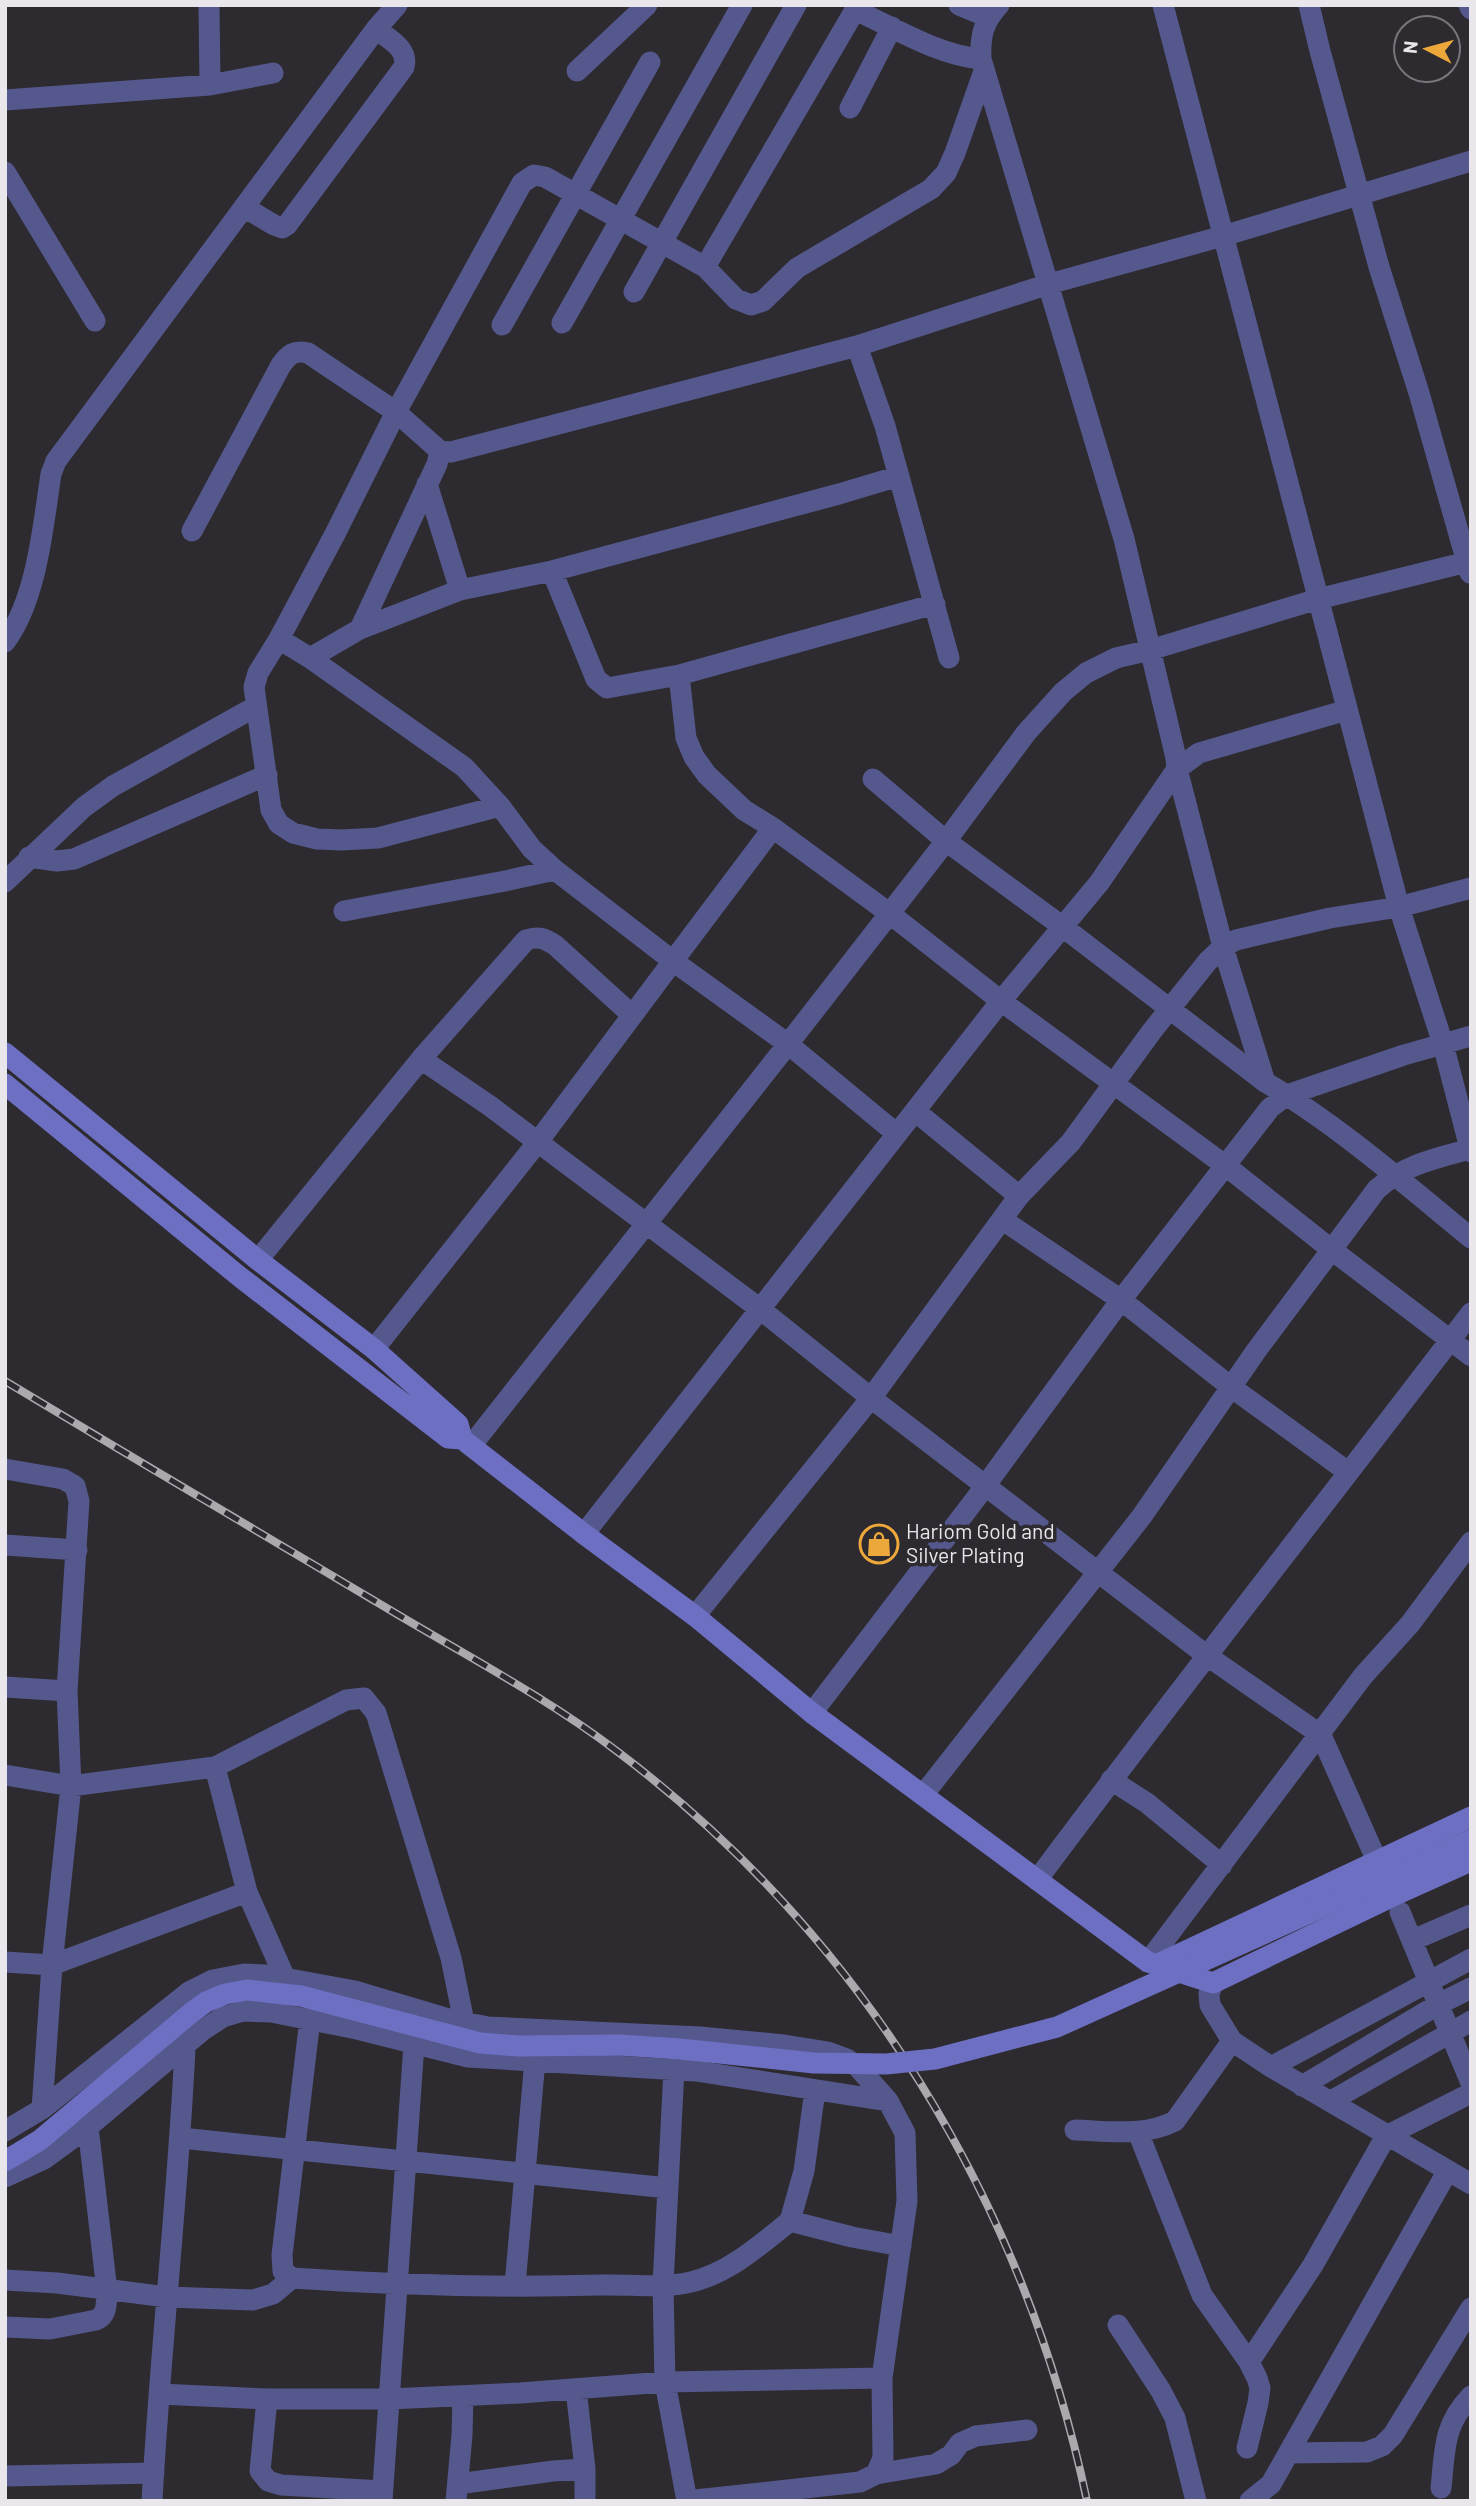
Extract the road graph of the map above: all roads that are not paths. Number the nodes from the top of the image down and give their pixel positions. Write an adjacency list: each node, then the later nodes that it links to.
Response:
1 (209, 5): 17 (street)
2 (397, 5): 12 (street)
3 (647, 5): 15 (street)
4 (742, 5): 25 (street)
5 (796, 5): 27 (street)
6 (959, 5): 10 (street)
7 (1163, 5): 26 (street)
8 (1309, 5): 23 (street)
9 (856, 7): 11 (street); 28 (street)
10 (993, 11): 14 (street)
11 (892, 27): 14 (street); 19 (street)
12 (376, 29): 24 (street); 24 (street)
13 (650, 62): 22 (street)
14 (983, 65): 28 (street); 29 (street)
15 (577, 71)
16 (273, 73): 17 (street)
17 (210, 85): 18 (street)
18 (5, 100)
19 (850, 108)
20 (1471, 161): 23 (street)
21 (5, 172): 31 (street)
22 (574, 194): 25 (street); 33 (street); 35 (street)
23 (1360, 194): 26 (street); 40 (street)
24 (244, 207): 47 (street)
25 (619, 219): 27 (street); 32 (street)
26 (1223, 236): 29 (street); 43 (street)
27 (661, 242): 28 (street); 30 (street)
28 (705, 267)
29 (1049, 284): 34 (street); 48 (street)
30 (635, 292)
31 (96, 321)
32 (562, 323)
33 (502, 325)
34 (857, 346): 36 (street); 37 (street)
35 (396, 412): 36 (street); 39 (street); 46 (street)
36 (440, 451): 38 (street)
37 (899, 476): 41 (street); 44 (street)
38 (427, 484): 42 (street); 45 (street)
39 (192, 531)
40 (1469, 566): 43 (street)
41 (552, 570): 42 (street); 51 (street)
42 (460, 590): 45 (street)
43 (1318, 599): 48 (street); 53 (street)
44 (935, 604): 50 (street); 51 (street)
45 (360, 629): 49 (street)
46 (279, 639): 49 (street); 52 (street)
47 (5, 642)
48 (1150, 650): 54 (street); 59 (street)
49 (310, 658): 57 (street)
50 (949, 658)
51 (679, 675): 58 (street)
52 (255, 707): 55 (street); 60 (street)
53 (1347, 710): 54 (street); 64 (street)
54 (1177, 769): 67 (street); 68 (street)
55 (267, 775): 57 (street); 60 (street)
56 (873, 779): 59 (street)
57 (500, 806): 61 (street)
58 (773, 828): 66 (street); 69 (street)
59 (946, 841): 66 (street); 67 (street)
60 (29, 857): 62 (street)
61 (555, 870): 65 (street); 69 (street)
62 (5, 882)
63 (1471, 888): 64 (street)
64 (1399, 907): 68 (street); 75 (street)
65 (344, 911)
66 (889, 913): 70 (street); 74 (street)
67 (1063, 927): 70 (street); 71 (street)
68 (1223, 947): 71 (street); 78 (street)
69 (673, 961): 72 (street); 74 (street)
70 (1001, 1001): 79 (street); 82 (street)
71 (1170, 1009): 78 (street); 79 (street)
72 (632, 1014): 77 (street); 84 (street)
73 (1471, 1036): 75 (street)
74 (788, 1044): 83 (street); 90 (street)
75 (1443, 1044): 81 (street); 85 (street)
76 (5, 1054): 93 (street)
77 (421, 1059): 84 (street); 93 (street)
78 (1265, 1082): 81 (street)
79 (1115, 1083): 86 (street); 88 (street)
80 (5, 1084): 102 (street)
81 (1287, 1095): 86 (street); 87 (street)
82 (915, 1111): 83 (street); 88 (street)
83 (897, 1134): 95 (street)
84 (537, 1143): 90 (street); 98 (street)
85 (1470, 1151): 87 (street)
86 (1226, 1166): 92 (street); 94 (street)
87 (1394, 1175): 91 (street); 92 (street)
88 (1019, 1196): 89 (street)
89 (1003, 1220): 94 (street); 101 (street)
90 (645, 1225): 95 (street); 102 (street)
91 (1471, 1238)
92 (1332, 1250): 97 (street); 100 (street)
93 (258, 1261): 98 (street)
94 (1121, 1300): 100 (street); 105 (street)
95 (760, 1309): 101 (street); 106 (street)
96 (1471, 1313): 97 (street)
97 (1450, 1340): 99 (street); 104 (street)
98 (373, 1349): 102 (street)
99 (1471, 1356)
100 (1231, 1387): 104 (street); 110 (street)
101 (871, 1398): 105 (street); 111 (street)
102 (466, 1443): 106 (street)
103 (5, 1469): 109 (street)
104 (1348, 1472): 112 (street)
105 (986, 1485): 110 (street); 115 (street)
106 (584, 1534): 111 (street)
107 (1471, 1542): 116 (street)
108 (5, 1545): 109 (street)
109 (77, 1550): 114 (street)
110 (1098, 1572): 112 (street); 121 (street)
111 (695, 1616): 115 (street)
112 (1206, 1655): 116 (street); 119 (street)
113 (5, 1688): 114 (street)
114 (67, 1691): 120 (street)
115 (811, 1713): 121 (street)
116 (1321, 1735): 124 (street); 126 (street)
117 (215, 1768): 120 (street); 128 (street); 143 (street)
118 (5, 1775): 120 (street)
119 (1111, 1780): 126 (street); 127 (street)
120 (71, 1786): 135 (street)
121 (923, 1795): 127 (street)
122 (1471, 1817): 124 (street)
123 (1471, 1840): 166 (street, bridge)
124 (1377, 1861): 134 (street)
125 (1471, 1861): 138 (street)
126 (1222, 1865): 134 (street)
127 (1037, 1880): 134 (street)
128 (247, 1892): 135 (street); 136 (street)
129 (1400, 1912): 131 (street)
130 (1471, 1915): 131 (street)
131 (1413, 1940): 137 (street)
132 (1471, 1959): 137 (street)
133 (5, 1962): 135 (street)
134 (1152, 1964): 138 (street)
135 (52, 1965): 158 (street)
136 (285, 1978): 143 (street); 158 (street)
137 (1429, 1981): 140 (street); 150 (street)
138 (1213, 1983): 145 (street)
139 (1471, 1988): 140 (street)
140 (1439, 2004): 144 (street); 153 (street)
141 (310, 2019): 146 (street); 147 (street); 165 (street)
142 (1471, 2021): 144 (street)
143 (464, 2022): 156 (street)
144 (1450, 2031): 148 (street); 157 (street)
145 (1232, 2041): 150 (street); 162 (street)
146 (414, 2044): 149 (street); 167 (street)
147 (185, 2048): 159 (street); 164 (street)
148 (1466, 2058): 152 (street)
149 (535, 2060): 151 (street); 168 (street)
150 (1271, 2067): 153 (street)
151 (674, 2069): 154 (street); 172 (street)
152 (1471, 2083)
153 (1302, 2086): 157 (street)
154 (815, 2090): 156 (street); 173 (street)
155 (1471, 2093): 163 (street)
156 (888, 2101): 174 (street)
157 (1331, 2101): 163 (street)
158 (42, 2109): 161 (street)
159 (88, 2127): 170 (street); 180 (street)
160 (1074, 2130): 162 (street)
161 (5, 2131)
162 (1138, 2132): 185 (street)
163 (1386, 2136): 169 (street); 185 (street)
164 (181, 2138): 165 (street); 181 (street)
165 (294, 2149): 167 (street); 175 (street)
166 (14, 2156)
167 (406, 2160): 168 (street); 177 (street)
168 (524, 2172): 172 (street); 178 (street)
169 (1447, 2172): 171 (street); 196 (street)
170 (5, 2177)
171 (1471, 2184)
172 (668, 2188): 179 (street)
173 (790, 2221): 174 (street); 179 (street)
174 (901, 2246): 186 (street)
175 (292, 2278): 177 (street); 181 (street)
176 (5, 2280): 180 (street)
177 (396, 2285): 178 (street); 193 (street)
178 (515, 2285): 179 (street)
179 (663, 2285): 187 (street)
180 (107, 2291): 181 (street); 184 (street)
181 (167, 2297): 189 (street)
182 (1471, 2308): 196 (street)
183 (1118, 2325): 207 (street)
184 (5, 2327)
185 (1249, 2362): 195 (street)
186 (882, 2378): 187 (street); 199 (street)
187 (665, 2382): 188 (street); 204 (street)
188 (576, 2389): 190 (street); 197 (street)
189 (160, 2394): 192 (street); 198 (street)
190 (463, 2396): 193 (street); 202 (street)
191 (1471, 2396): 201 (street)
192 (267, 2399): 193 (street); 203 (street)
193 (389, 2399): 203 (street)
194 (1027, 2430): 199 (street)
195 (1247, 2448)
196 (1289, 2453): 208 (street)
197 (585, 2469): 202 (street); 206 (street)
198 (153, 2473): 200 (street); 205 (street)
199 (876, 2474): 204 (street)
200 (5, 2476)
201 (1441, 2488)
202 (457, 2493)
203 (382, 2496)
204 (687, 2500)
205 (152, 2501)
206 (585, 2501)
207 (1196, 2501)
208 (1250, 2501)

